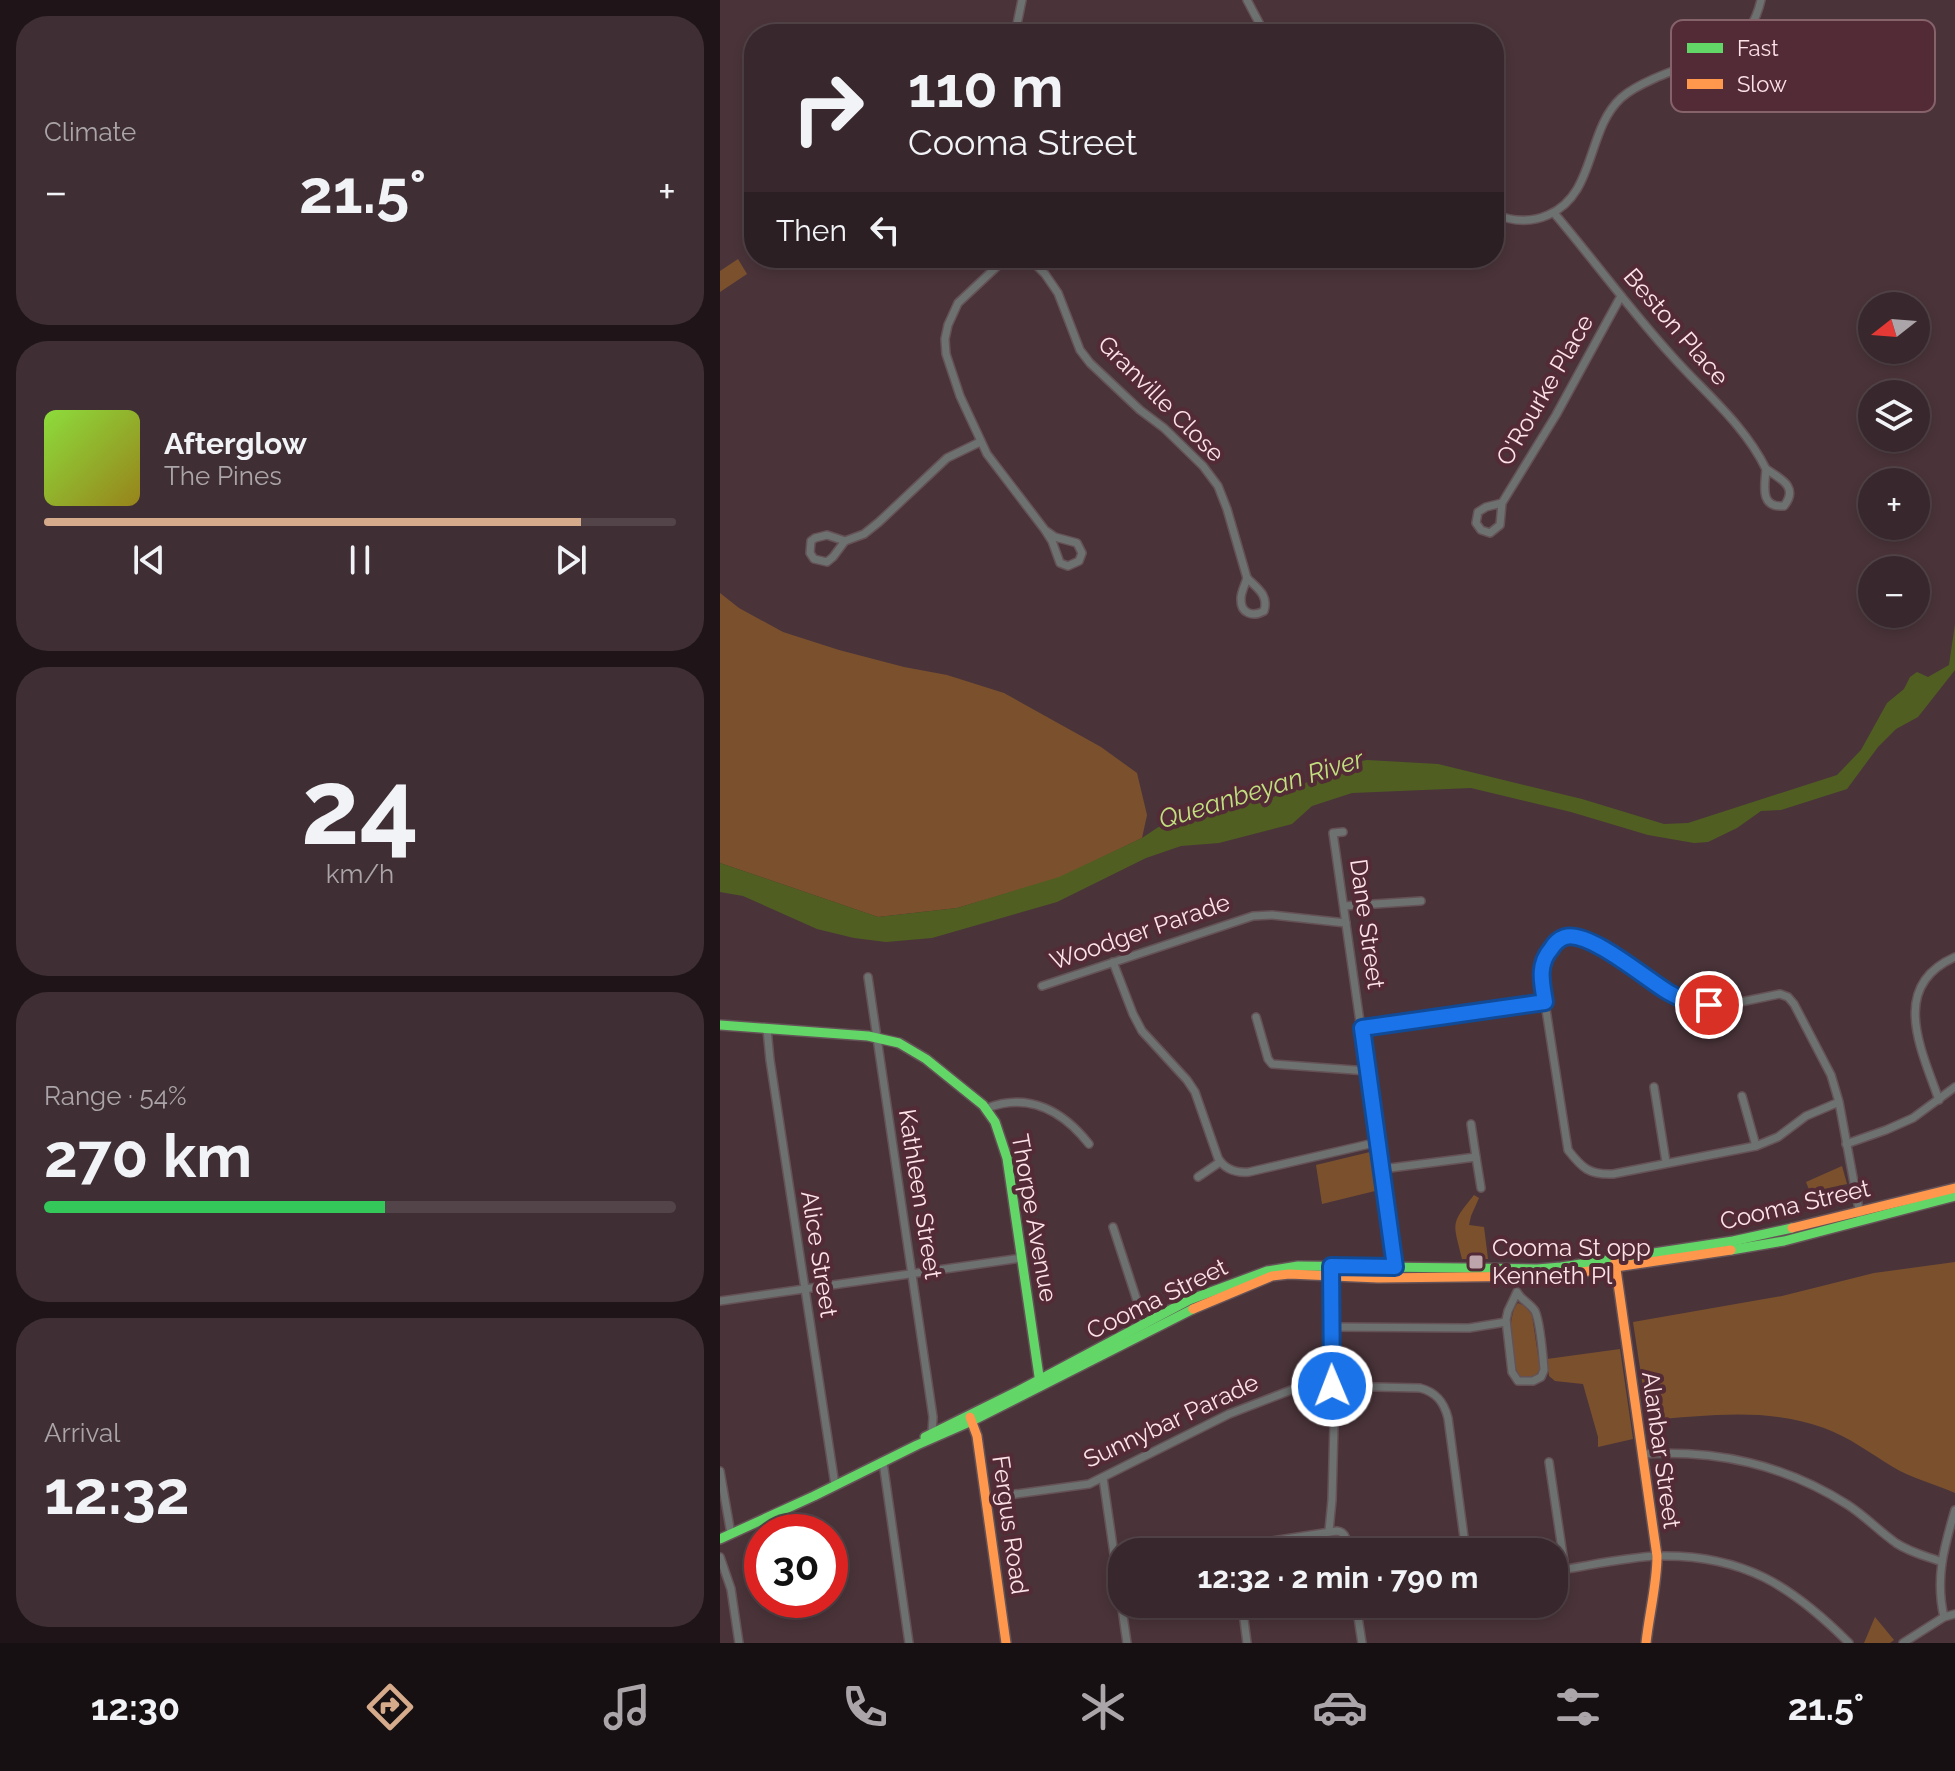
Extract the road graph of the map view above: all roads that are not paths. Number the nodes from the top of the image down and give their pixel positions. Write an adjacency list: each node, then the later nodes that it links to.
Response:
1 (1022, 0): 5 (street)
2 (1247, 0): 6 (street)
3 (1761, 0): 4 (street)
4 (1755, 20)
5 (1017, 24)
6 (1260, 24)
7 (1671, 74): 8 (street)
8 (1554, 213): 9 (street); 12 (street, Beston Place)
9 (1504, 217)
10 (995, 268): 13 (street)
11 (1039, 268): 20 (street, Granville Close)
12 (1621, 296): 14 (street, Beston Place); 15 (street, O'Rourke Place)
13 (980, 442): 16 (street); 18 (street)
14 (1766, 469): 14 (street, Beston Place)
15 (1502, 503): 15 (street, O'Rourke Place)
16 (1045, 530): 17 (street); 19 (street)
17 (1069, 540): 19 (street); 19 (street)
18 (845, 541): 18 (street)
19 (1056, 553)
20 (1247, 578): 20 (street, Granville Close)
21 (1343, 832): 23 (street, Dane Street)
22 (1421, 901): 23 (street)
23 (1344, 906): 24 (street, Dane Street)
24 (1346, 923): 26 (street, Woodger Parade); 32 (street, Dane Street)
25 (1955, 957): 39 (street)
26 (1113, 962): 28 (street, Woodger Parade); 48 (street)
27 (867, 977): 34 (street, Kathleen Street)
28 (1042, 986)
29 (1545, 1002): 32 (street); 40 (street); 49 (street)
30 (1256, 1017): 35 (street)
31 (720, 1025): 33 (main road, Thorpe Avenue)
32 (1362, 1028): 35 (street, Dane Street)
33 (767, 1029): 34 (main road, Thorpe Avenue); 65 (street, Alice Street)
34 (877, 1038): 41 (main road, Thorpe Avenue); 62 (street, Kathleen Street)
35 (1368, 1071): 43 (street, Dane Street)
36 (1654, 1087): 49 (street)
37 (1955, 1087): 39 (street)
38 (1742, 1096): 46 (street)
39 (1939, 1100): 45 (street)
40 (1839, 1102): 45 (street); 46 (street)
41 (987, 1108): 44 (street); 57 (main road, Thorpe Avenue)
42 (1471, 1124): 47 (street)
43 (1378, 1142): 48 (street); 50 (street, Dane Street)
44 (1089, 1144)
45 (1846, 1144): 55 (street)
46 (1756, 1146): 49 (street)
47 (1476, 1157): 50 (street); 52 (street)
48 (1220, 1162): 51 (street)
49 (1666, 1162)
50 (1382, 1169): 59 (street, Dane Street)
51 (1198, 1177)
52 (1481, 1188)
53 (1955, 1188): 55 (main road, Cooma Street)
54 (1955, 1196): 55 (main road, Cooma Street)
55 (1860, 1216): 58 (main road, Cooma Street)
56 (1113, 1227): 69 (street)
57 (1022, 1258): 62 (street); 71 (main road, Thorpe Avenue)
58 (1615, 1263): 61 (main road, Cooma Street); 78 (main road, Alanbar Street)
59 (1395, 1267): 60 (main road, Cooma Street); 61 (main road, Cooma Street); 63 (main road); 64 (main road)
60 (1331, 1271): 63 (main road, Cooma Street); 69 (main road, Cooma Street); 70 (street)
61 (1517, 1273): 64 (main road, Cooma Street); 66 (street)
62 (912, 1274): 65 (street); 73 (street, Kathleen Street)
63 (1353, 1276): 64 (main road, Cooma Street)
64 (1436, 1278)
65 (804, 1290): 67 (street); 83 (street, Alice Street)
66 (1517, 1292): 68 (street); 68 (street)
67 (720, 1301)
68 (1506, 1322): 70 (street)
69 (1145, 1327): 71 (main road, Cooma Street)
70 (1331, 1327): 72 (street)
71 (1040, 1383): 74 (main road, Cooma Street)
72 (1333, 1386): 82 (street, Sunnybar Parade); 86 (street); 91 (street, Sunnybar Parade)
73 (933, 1417): 75 (street); 76 (street, Kathleen Street)
74 (970, 1418): 75 (main road, Cooma Street); 77 (main road, Cooma Street); 84 (main road, Fergus Road)
75 (943, 1428): 76 (main road, Cooma Street)
76 (932, 1433): 77 (main road, Cooma Street)
77 (917, 1445): 79 (main road, Cooma Street)
78 (1642, 1454): 94 (main road, Alanbar Street); 96 (street)
79 (883, 1462): 83 (main road, Cooma Street); 105 (street)
80 (1549, 1462): 92 (street)
81 (720, 1471): 87 (street)
82 (1103, 1478): 84 (street, Sunnybar Parade); 88 (street)
83 (835, 1485): 87 (main road, Cooma Street)
84 (986, 1498): 106 (main road, Fergus Road)
85 (1955, 1510): 96 (street)
86 (1329, 1531): 89 (street); 90 (street)
87 (731, 1534): 93 (main road, Cooma Street)
88 (1114, 1538)
89 (1294, 1538)
90 (1346, 1538)
91 (1464, 1538)
92 (1560, 1538)
93 (720, 1539)
94 (1657, 1556): 97 (street); 103 (main road, Alanbar Street); 110 (street)
95 (720, 1557): 104 (street)
96 (1942, 1562): 99 (street)
97 (1568, 1569)
98 (1955, 1614): 99 (street)
99 (1944, 1617): 111 (street)
100 (1124, 1618): 107 (street)
101 (1244, 1618): 108 (street)
102 (1358, 1618): 109 (street)
103 (1648, 1641)
104 (739, 1643)
105 (909, 1643)
106 (1006, 1643)
107 (1127, 1643)
108 (1247, 1643)
109 (1362, 1643)
110 (1849, 1643)
111 (1903, 1643)

